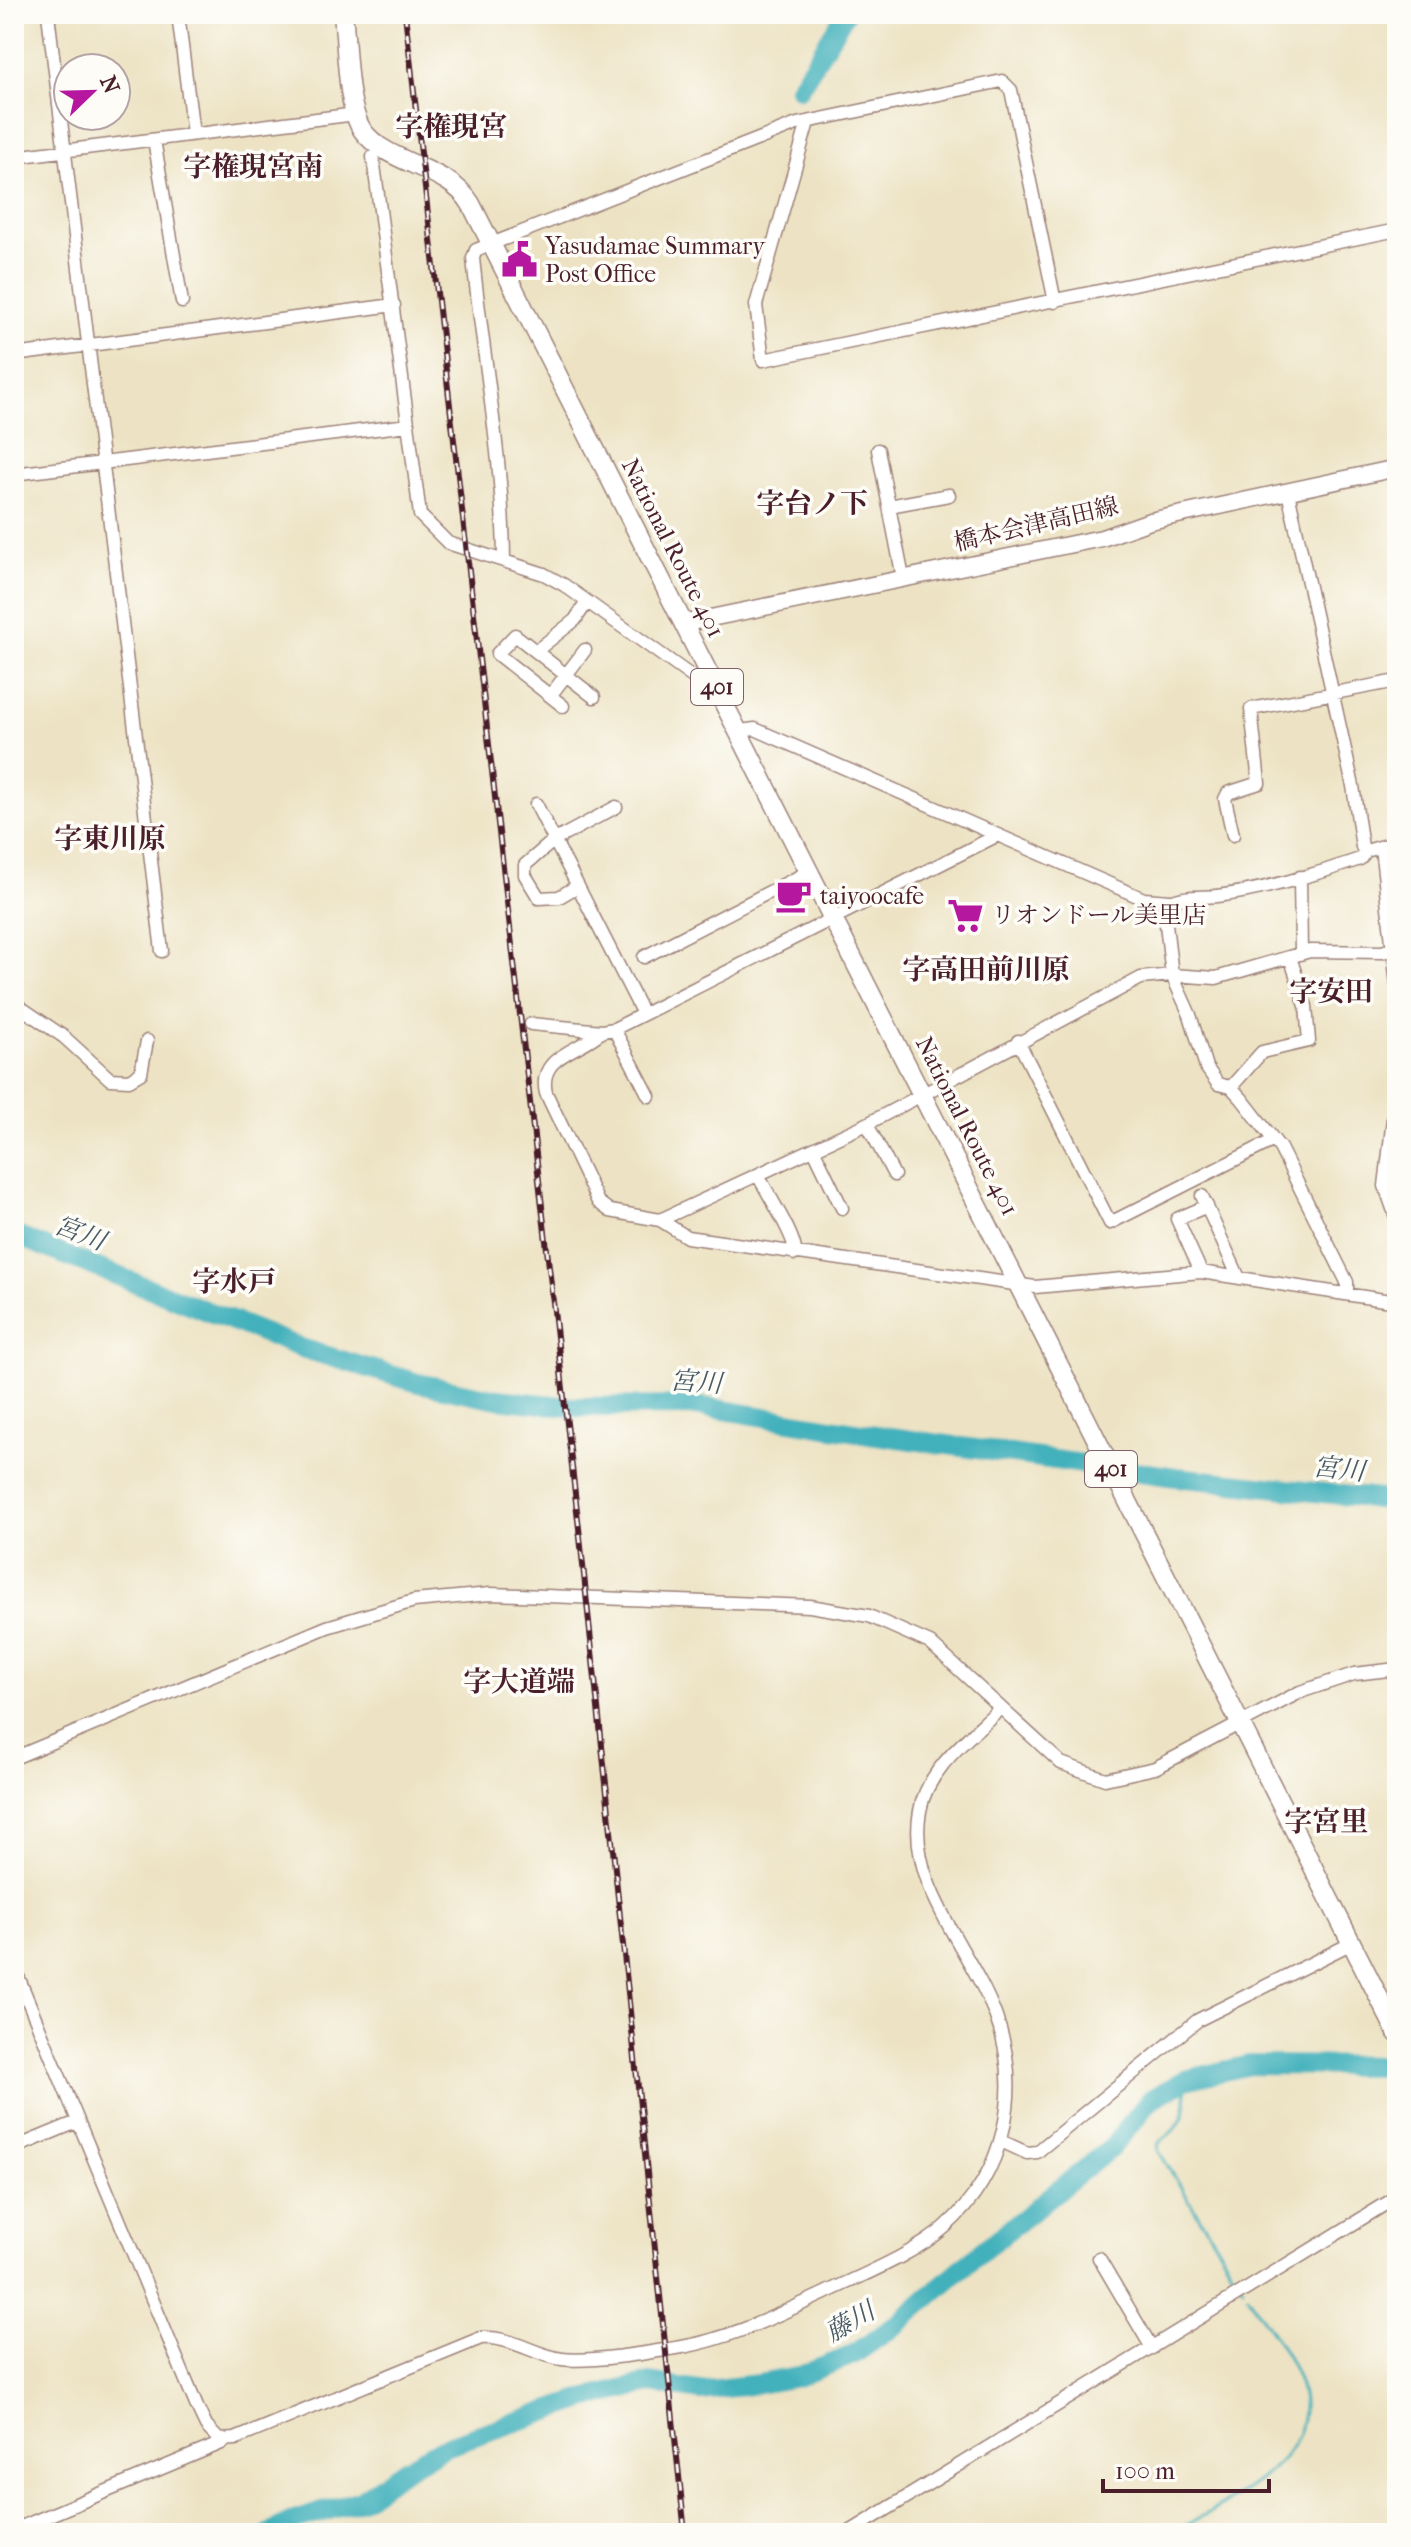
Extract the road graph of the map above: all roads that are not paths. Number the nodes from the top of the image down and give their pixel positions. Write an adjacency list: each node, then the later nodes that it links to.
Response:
1 (48, 14): 8 (street)
2 (178, 14): 6 (street)
3 (343, 14): 4 (highway)
4 (356, 114): 6 (street); 12 (highway, National Route 401 / 401)
5 (808, 122): 12 (street); 14 (street); 14 (street)
6 (193, 134): 7 (street)
7 (154, 140): 8 (street); 13 (street)
8 (65, 152): 9 (street); 16 (street)
9 (14, 157)
10 (373, 157): 15 (street)
11 (1397, 230): 14 (street)
12 (490, 244): 26 (street); 29 (highway, National Route 401 / 401)
13 (182, 302)
14 (1055, 302)
15 (394, 305): 16 (street); 18 (street)
16 (90, 345): 17 (street); 20 (street)
17 (14, 355)
18 (408, 425): 20 (street); 26 (street)
19 (878, 450): 25 (street)
20 (104, 463): 22 (street); 54 (street)
21 (1397, 468): 23 (main road, 橋本会津高田線)
22 (14, 474)
23 (1288, 492): 27 (main road, 橋本会津高田線); 34 (street)
24 (949, 495): 25 (street)
25 (889, 506): 27 (street)
26 (504, 560): 28 (street)
27 (903, 578): 29 (main road, 橋本会津高田線)
28 (587, 602): 31 (street); 36 (street)
29 (686, 623): 36 (highway, National Route 401 / 401)
30 (585, 650): 32 (street)
31 (536, 651): 32 (street); 35 (street)
32 (566, 675): 35 (street); 37 (street)
33 (1397, 681): 34 (street)
34 (1333, 694): 43 (street); 47 (street)
35 (550, 696): 38 (street)
36 (722, 696): 39 (highway, National Route 401 / 401)
37 (594, 697)
38 (563, 706)
39 (740, 731): 42 (street); 48 (highway, National Route 401 / 401)
40 (536, 804): 44 (street)
41 (616, 807): 44 (street)
42 (998, 835): 51 (street); 52 (street)
43 (1233, 835)
44 (553, 841): 50 (street); 50 (street)
45 (1397, 842): 46 (street)
46 (1381, 847): 47 (street); 53 (street)
47 (1366, 851): 49 (street)
48 (810, 871): 52 (highway, National Route 401 / 401); 56 (street)
49 (1300, 877): 51 (street); 55 (street)
50 (576, 887): 60 (street)
51 (1170, 901): 57 (street)
52 (835, 919): 60 (street); 67 (highway, National Route 401 / 401)
53 (1395, 947): 55 (street); 58 (street)
54 (162, 951)
55 (1296, 955): 57 (street); 66 (street)
56 (644, 957)
57 (1172, 975): 64 (street); 66 (street)
58 (1397, 985)
59 (14, 1003): 63 (street)
60 (643, 1014): 62 (street)
61 (531, 1024): 62 (street)
62 (608, 1030): 68 (street); 75 (street)
63 (147, 1041)
64 (1018, 1041): 67 (street); 70 (street)
65 (1397, 1085): 76 (street)
66 (1231, 1087): 70 (street)
67 (924, 1093): 69 (street); 80 (highway, National Route 401 / 401)
68 (649, 1096)
69 (867, 1124): 71 (street); 73 (street)
70 (1274, 1140): 81 (street)
71 (814, 1150): 72 (street); 74 (street)
72 (758, 1175): 75 (street); 77 (street)
73 (894, 1175)
74 (842, 1208)
75 (660, 1220): 77 (street)
76 (1397, 1220)
77 (795, 1254): 80 (street)
78 (1201, 1272): 79 (street); 79 (street); 80 (street)
79 (1239, 1278): 81 (street)
80 (1020, 1285): 85 (highway, National Route 401 / 401)
81 (1347, 1293): 82 (street)
82 (1397, 1302)
83 (1397, 1669): 85 (street)
84 (1000, 1708): 85 (street); 86 (street); 91 (street)
85 (1241, 1725): 87 (highway, 401)
86 (14, 1758)
87 (1352, 1943): 89 (highway, 401); 91 (street)
88 (14, 1967): 90 (street)
89 (1397, 2033)
90 (77, 2122): 92 (street); 96 (street)
91 (1001, 2141): 96 (street)
92 (14, 2148)
93 (1397, 2197): 95 (street)
94 (1099, 2258): 95 (street)
95 (1152, 2348): 98 (street)
96 (224, 2442): 97 (street)
97 (14, 2530)
98 (848, 2533)

